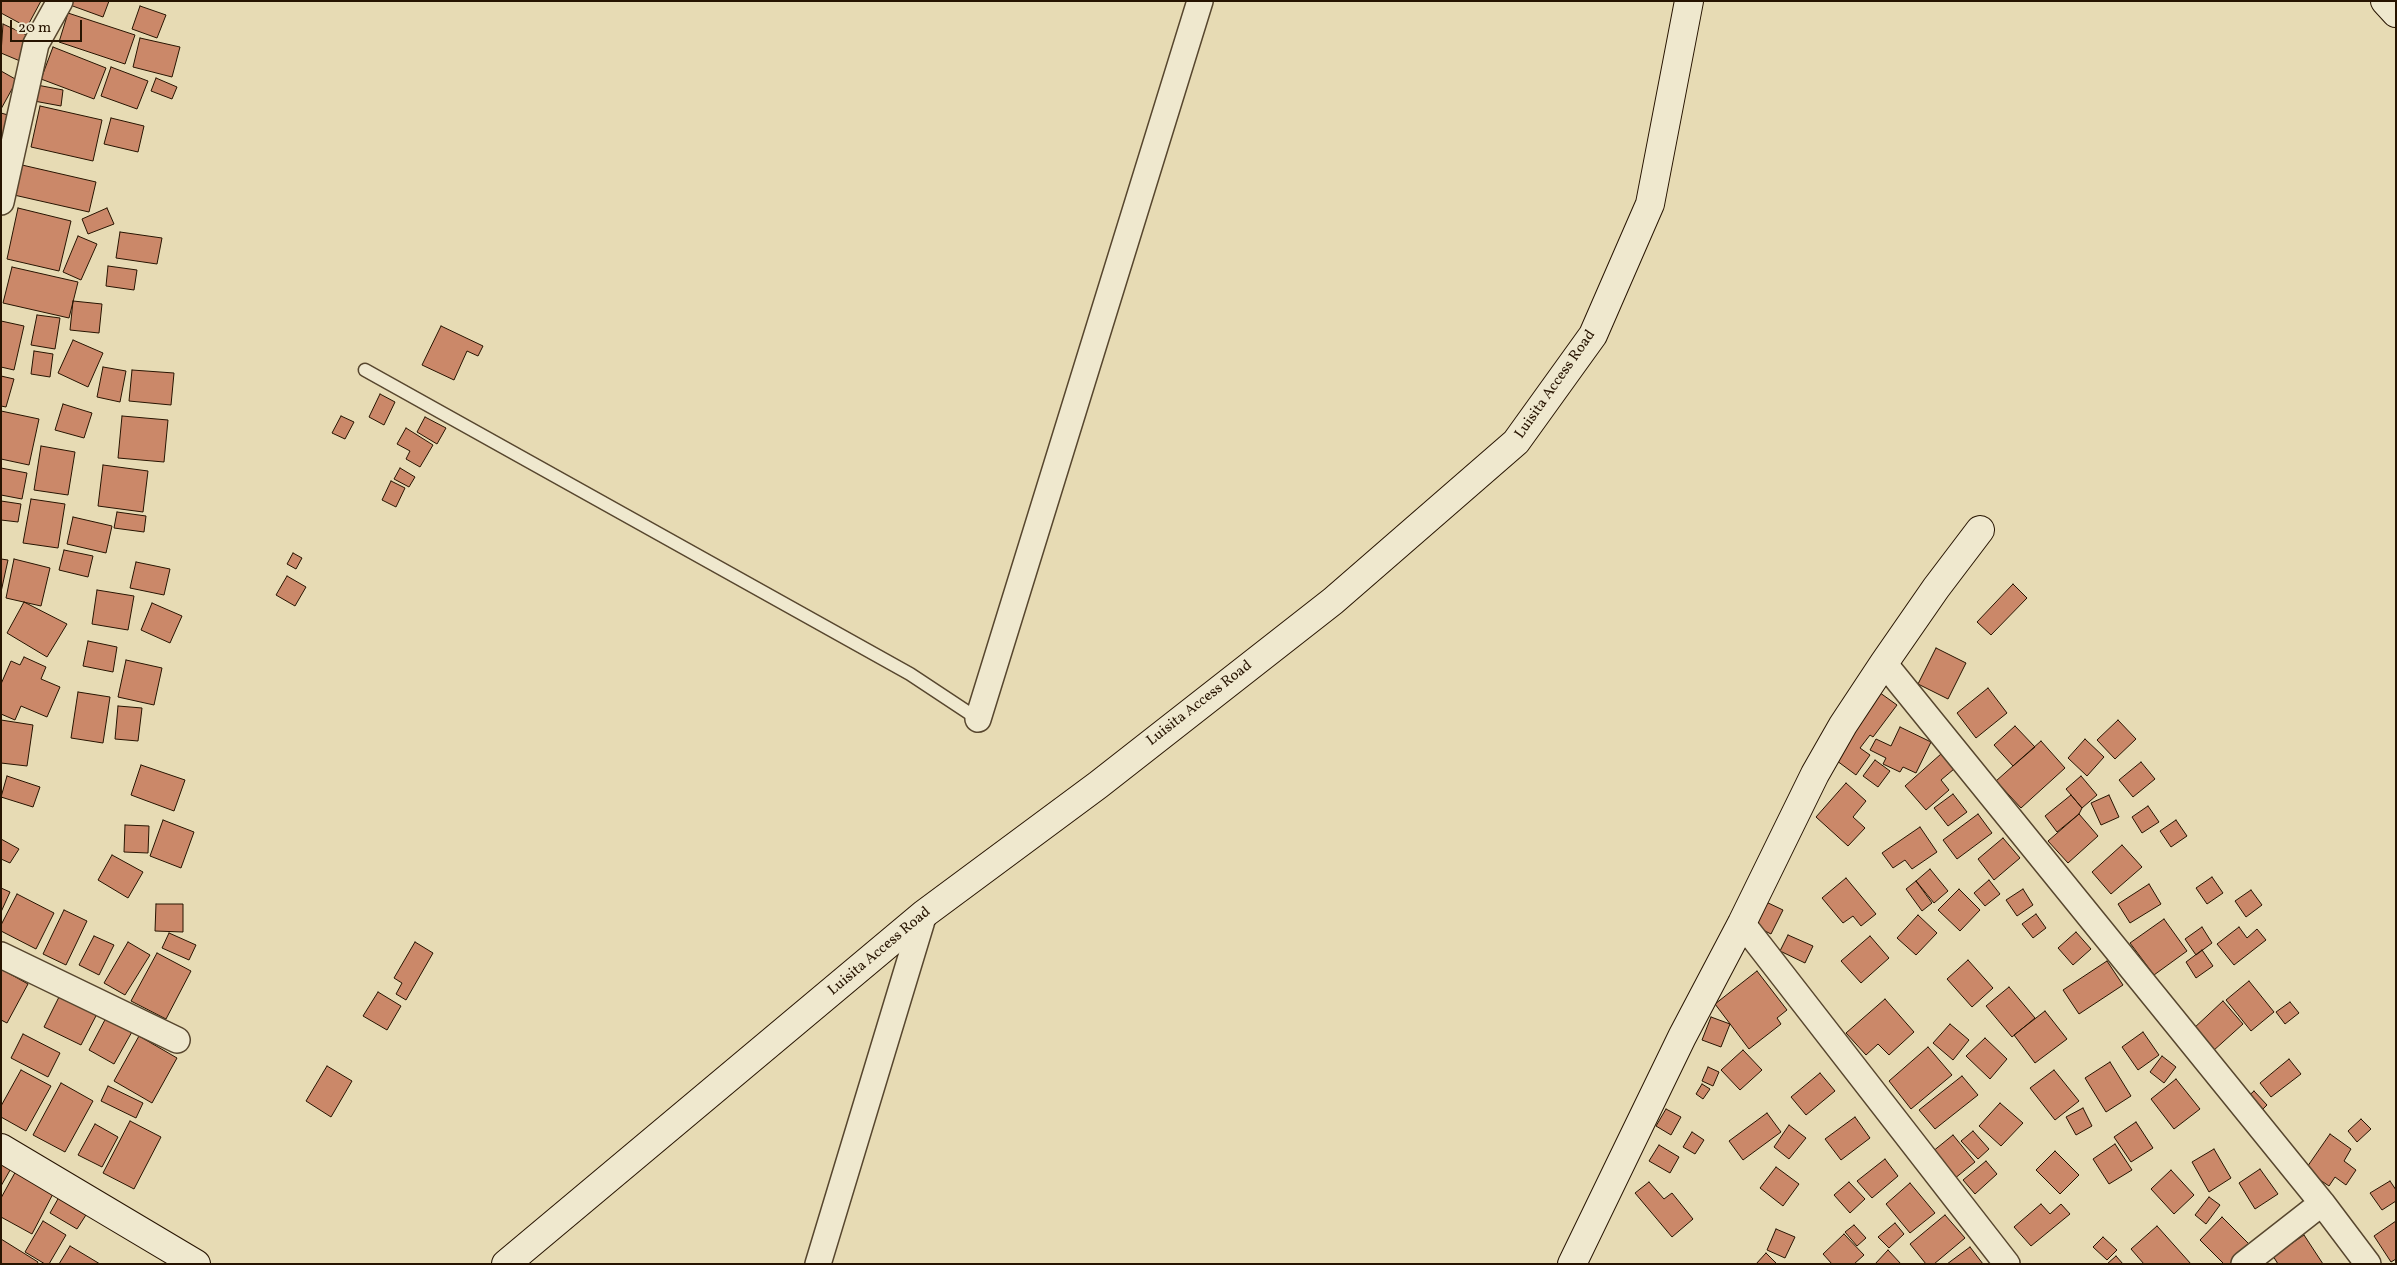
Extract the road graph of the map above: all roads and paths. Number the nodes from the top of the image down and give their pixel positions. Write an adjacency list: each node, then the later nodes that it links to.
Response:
1 (60, 1): 6 (street)
2 (1200, 1): 10 (street)
3 (1689, 1): 11 (main road, Luisita Access Road)
4 (2385, 1): 5 (main road)
5 (2396, 13)
6 (1, 202)
7 (365, 370): 10 (lane)
8 (1980, 530): 9 (main road)
9 (1884, 663): 12 (main road); 16 (street)
10 (978, 719)
11 (924, 914): 18 (main road, Luisita Access Road); 19 (street)
12 (1742, 922): 20 (main road); 21 (street)
13 (1, 954): 14 (street)
14 (177, 1040)
15 (1, 1148): 17 (main road)
16 (2322, 1203): 22 (street); 23 (street)
17 (196, 1264)
18 (506, 1264)
19 (818, 1264)
20 (1572, 1264)
21 (2007, 1264)
22 (2244, 1264)
23 (2368, 1264)

